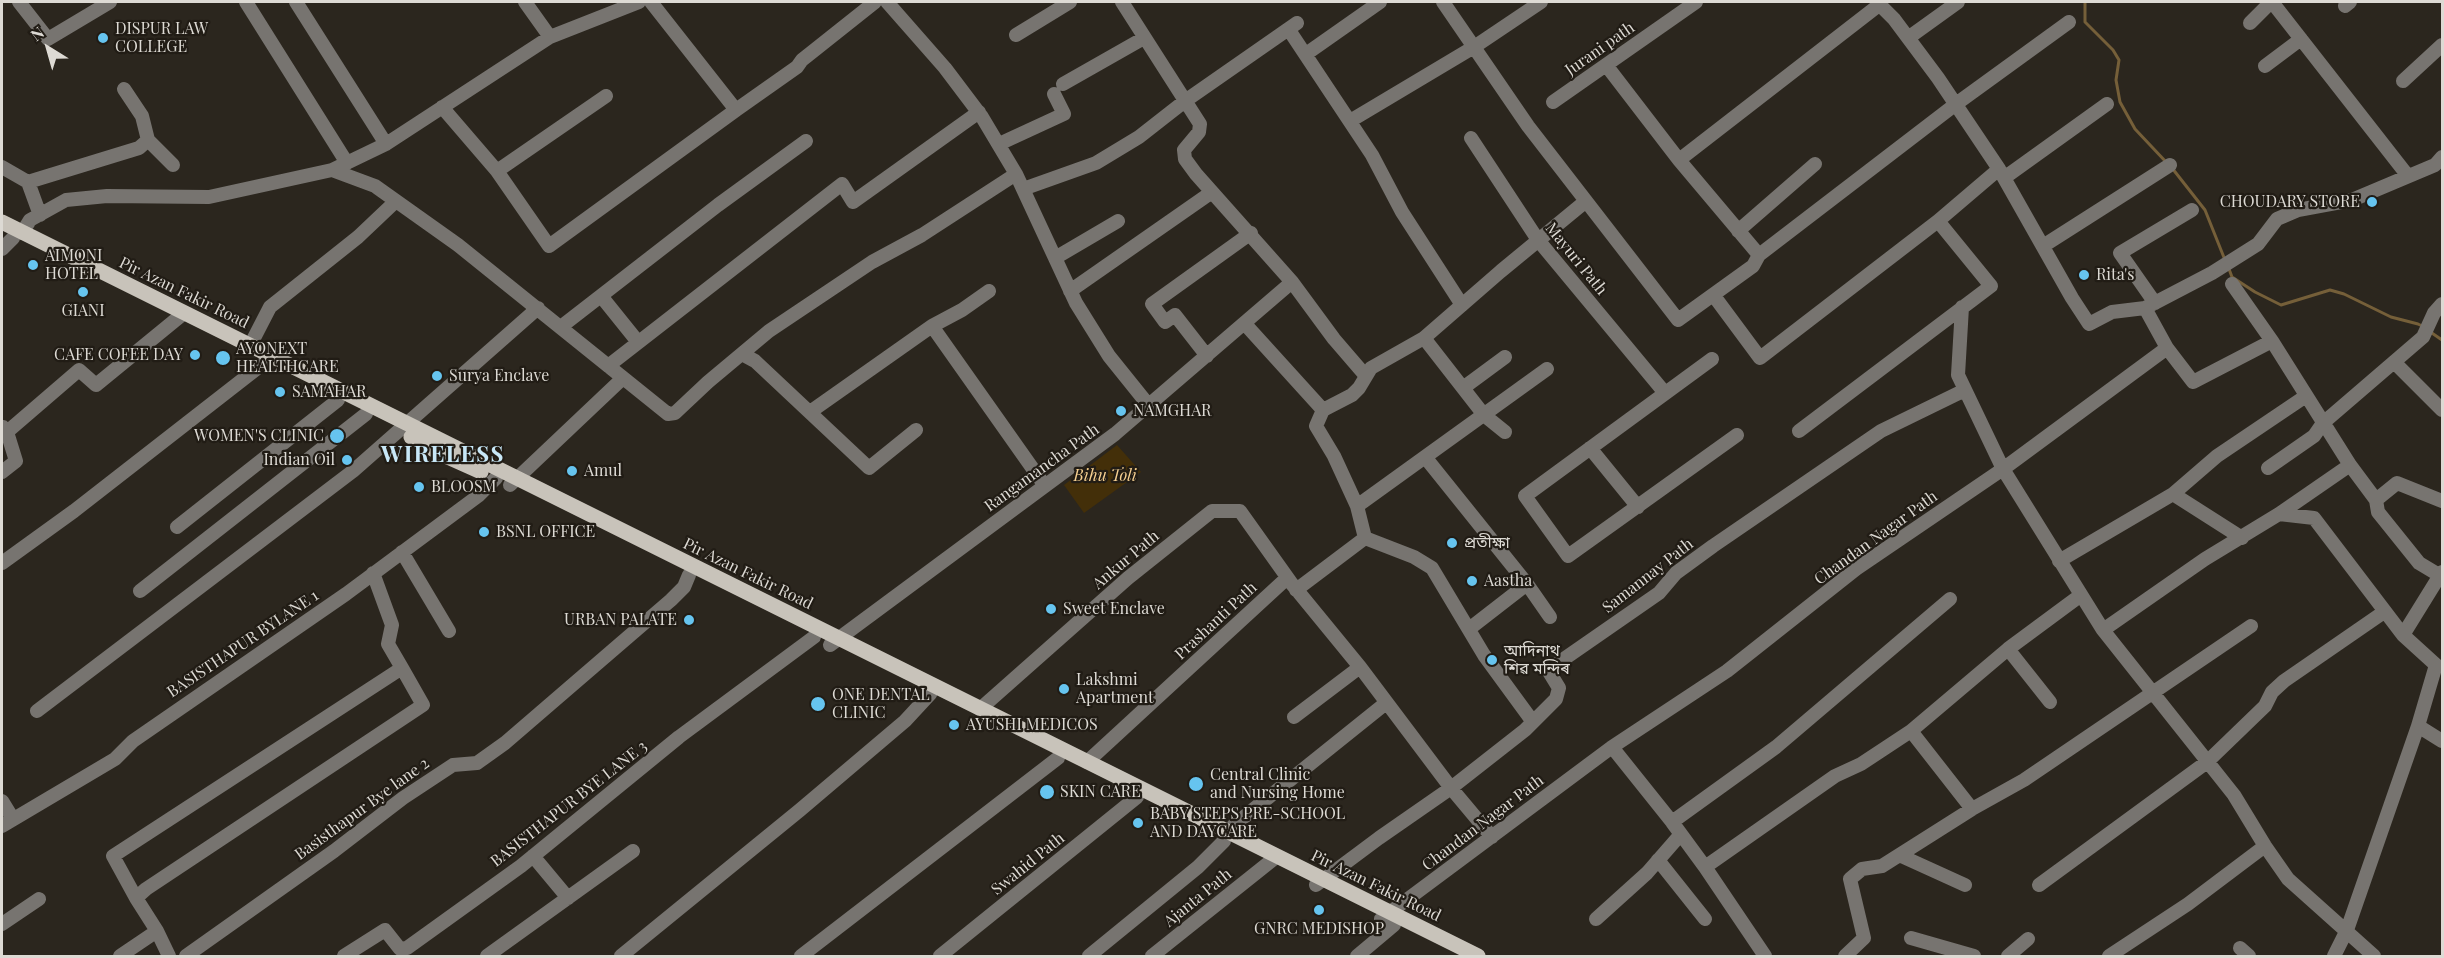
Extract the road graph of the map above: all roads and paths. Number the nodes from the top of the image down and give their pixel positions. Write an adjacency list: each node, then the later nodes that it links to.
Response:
1 (19, 2): 2 (street)
2 (110, 2)
3 (246, 2): 49 (street)
4 (296, 2): 45 (street)
5 (525, 2): 22 (street)
6 (639, 2): 22 (street)
7 (651, 2): 39 (street)
8 (875, 2): 39 (street)
9 (887, 2): 40 (street)
10 (1070, 2): 21 (street)
11 (1380, 2): 28 (street)
12 (1443, 2): 27 (street)
13 (1541, 2): 27 (street)
14 (1696, 2): 29 (street, Jurani path)
15 (1958, 2): 24 (street)
16 (2272, 2): 20 (street); 25 (street)
17 (1127, 3): 23 (street)
18 (1878, 3): 24 (street); 48 (street)
19 (2069, 22): 36 (street)
20 (2250, 23)
21 (1016, 35)
22 (550, 37): 38 (street)
23 (1144, 38): 34 (street); 46 (street)
24 (1908, 38): 36 (street)
25 (2301, 39): 30 (street); 58 (street)
26 (2442, 45): 31 (street)
27 (1474, 47): 41 (street); 63 (street)
28 (1306, 54): 34 (street); 41 (street)
29 (1606, 65): 35 (street, Jurani path); 48 (street)
30 (2265, 66)
31 (2403, 81)
32 (124, 89): 43 (street)
33 (606, 96): 55 (street)
34 (1185, 100): 60 (street); 61 (street)
35 (1553, 102)
36 (1956, 104): 56 (street); 74 (street)
37 (2107, 104): 56 (street)
38 (442, 107): 45 (street); 55 (street)
39 (736, 110): 55 (street)
40 (979, 112): 46 (street); 94 (street)
41 (1350, 121): 83 (street)
42 (1471, 138): 72 (street, Mayuri Path)
43 (148, 140): 51 (street); 59 (street)
44 (806, 141): 80 (street)
45 (386, 144): 49 (street)
46 (999, 144): 57 (street)
47 (2442, 157): 58 (street)
48 (1679, 160): 69 (street)
49 (347, 163): 54 (street)
50 (1815, 164): 69 (street)
51 (173, 165)
52 (2170, 165): 73 (street)
53 (2, 167): 59 (street)
54 (332, 170): 62 (street); 65 (street)
55 (496, 171)
56 (2002, 173): 67 (street); 73 (street)
57 (1016, 174): 60 (street); 96 (street)
58 (2408, 176): 84 (street)
59 (28, 182): 65 (street)
60 (1023, 189): 75 (street)
61 (1212, 192): 70 (street); 79 (street)
62 (396, 201): 86 (street); 91 (street)
63 (1586, 201): 72 (street); 74 (street)
64 (2192, 210): 84 (street)
65 (40, 214): 71 (street)
66 (1118, 221): 75 (street)
67 (1938, 221): 81 (street); 85 (street)
68 (2, 222): 71 (main road, Pir Azan Fakir Road)
69 (1738, 231): 74 (street)
70 (1251, 233): 76 (street); 97 (street)
71 (10, 238): 87 (main road, Pir Azan Fakir Road)
72 (1538, 240): 83 (street); 108 (street, Mayuri Path)
73 (2043, 246): 84 (street)
74 (1759, 255)
75 (1055, 258): 79 (street)
76 (1292, 282): 88 (street, Rangamancha Path); 104 (street)
77 (2232, 284): 93 (street)
78 (989, 291): 90 (street)
79 (1070, 291): 111 (street)
80 (601, 296): 89 (street); 94 (street)
81 (1717, 300)
82 (2442, 304): 100 (street)
83 (1462, 305): 92 (street)
84 (2150, 306): 95 (street)
85 (1962, 307): 107 (street); 121 (street)
86 (538, 308): 89 (street); 118 (street)
87 (180, 316): 101 (main road, Pir Azan Fakir Road); 118 (main road, Pir Azan Fakir Road); 119 (street)
88 (1245, 324): 97 (street, Rangamancha Path); 112 (street)
89 (562, 326): 102 (street)
90 (932, 326): 114 (street); 131 (street)
91 (254, 338)
92 (1424, 338): 104 (street); 106 (street)
93 (2272, 341): 95 (street); 109 (street)
94 (638, 342): 102 (street)
95 (2167, 348): 128 (street, Chandan Nagar Path)
96 (742, 354): 105 (street); 114 (street)
97 (1207, 356): 111 (street, Rangamancha Path)
98 (1505, 357): 106 (street)
99 (1712, 359): 108 (street)
100 (2394, 362): 113 (street); 117 (street)
101 (264, 363): 110 (main road, Pir Azan Fakir Road); 143 (street)
102 (608, 366): 105 (street)
103 (1547, 369): 116 (street)
104 (1365, 375): 112 (street)
105 (623, 378): 130 (street, BASISTHAPUR BYLANE 1)
106 (1463, 388): 116 (street)
107 (1965, 390): 128 (street); 172 (street, Samannay Path)
108 (1665, 393): 124 (street)
109 (2306, 396): 117 (street); 132 (street)
110 (339, 400): 115 (main road, Pir Azan Fakir Road); 138 (street)
111 (1150, 407): 131 (street, Rangamancha Path)
112 (1323, 410): 135 (street)
113 (2442, 410)
114 (810, 412): 120 (street)
115 (366, 414): 118 (main road, Pir Azan Fakir Road); 150 (street)
116 (1484, 415): 122 (street); 125 (street)
117 (2323, 423): 126 (street); 127 (street)
118 (408, 424): 130 (main road, Pir Azan Fakir Road); 170 (street)
119 (4, 429): 129 (street)
120 (916, 430)
121 (1799, 431)
122 (1505, 432)
123 (1737, 435): 136 (street)
124 (1590, 448): 136 (street); 136 (street)
125 (1425, 457): 135 (street); 148 (street)
126 (2350, 465): 133 (street); 137 (street)
127 (2268, 468)
128 (2003, 469): 142 (street); 176 (street, Chandan Nagar Path)
129 (2, 472)
130 (508, 481): 141 (street, BASISTHAPUR BYLANE 1); 146 (main road, Pir Azan Fakir Road); 161 (main road, Pir Azan Fakir Road)
131 (1045, 486): 161 (street, Rangamancha Path)
132 (2173, 494): 140 (street); 142 (street)
133 (2376, 500): 134 (street); 145 (street)
134 (2442, 501)
135 (1357, 506): 139 (street)
136 (1638, 507)
137 (2279, 514): 140 (street); 153 (street)
138 (177, 527)
139 (1365, 538): 149 (street); 156 (street)
140 (2242, 538): 158 (street)
141 (402, 552): 144 (street, BASISTHAPUR BYLANE 1); 157 (street)
142 (2059, 561): 151 (street)
143 (2, 563)
144 (373, 573): 164 (street); 184 (street, BASISTHAPUR BYLANE 1)
145 (2441, 573): 159 (street)
146 (689, 575): 160 (main road, Pir Azan Fakir Road); 212 (street, Basisthapur Bye lane 2)
147 (1287, 578): 149 (street); 169 (street, Ankur Path); 178 (street, Prashanti Path)
148 (1527, 584): 154 (street); 156 (street)
149 (1296, 590): 163 (street)
150 (140, 591)
151 (2081, 594): 158 (street); 162 (street)
152 (1950, 599): 186 (street)
153 (2384, 612): 159 (street); 179 (street)
154 (1550, 617)
155 (2251, 626): 166 (street)
156 (1469, 629): 172 (street)
157 (449, 630)
158 (2103, 630): 166 (street)
159 (2403, 634): 173 (street)
160 (814, 637): 161 (main road, Pir Azan Fakir Road); 192 (street, BASISTHAPUR BYE LANE 3)
161 (834, 642): 165 (main road, Pir Azan Fakir Road)
162 (2008, 649): 167 (street); 174 (street)
163 (1360, 667): 168 (street); 171 (street)
164 (402, 668): 199 (street); 199 (street)
165 (932, 690): 169 (main road, Pir Azan Fakir Road); 177 (main road, Pir Azan Fakir Road); 215 (street)
166 (2152, 695): 179 (street); 183 (street)
167 (2050, 702)
168 (1386, 703): 180 (street); 185 (street)
169 (980, 709): 178 (main road, Pir Azan Fakir Road)
170 (37, 711)
171 (1294, 717)
172 (1533, 722): 180 (street, Samannay Path)
173 (2418, 726): 175 (street); 206 (street)
174 (1911, 731): 183 (street); 195 (street)
175 (2442, 741)
176 (1612, 747): 186 (street); 187 (street, Chandan Nagar Path)
177 (1058, 758): 181 (main road, Pir Azan Fakir Road); 216 (street)
178 (1087, 762): 194 (main road, Pir Azan Fakir Road)
179 (2207, 762): 189 (street); 198 (street)
180 (1451, 788): 187 (street); 196 (street, Samannay Path)
181 (1137, 797): 188 (main road, Pir Azan Fakir Road); 217 (street, Swahid Path)
182 (2, 801): 184 (street)
183 (1972, 809): 191 (street)
184 (7, 823)
185 (1234, 825)
186 (1676, 828): 193 (street); 195 (street)
187 (1492, 837): 202 (street, Chandan Nagar Path)
188 (1224, 841): 194 (main road, Pir Azan Fakir Road); 218 (street)
189 (2265, 846): 206 (street); 227 (street)
190 (633, 851): 200 (street)
191 (1899, 855): 197 (street); 224 (street)
192 (533, 856): 200 (street); 213 (street, BASISTHAPUR BYE LANE 3)
193 (1658, 860): 203 (street); 204 (street)
194 (1270, 861): 196 (main road, Pir Azan Fakir Road); 219 (street, Ajanta Path)
195 (1705, 867): 223 (street)
196 (1319, 883): 202 (main road, Pir Azan Fakir Road)
197 (1965, 885)
198 (2040, 885)
199 (136, 898): 207 (street)
200 (568, 898): 214 (street)
201 (39, 899): 205 (street)
202 (1388, 919): 220 (street, Chandan Nagar Path); 221 (main road, Pir Azan Fakir Road); 222 (main road, Pir Azan Fakir Road)
203 (1596, 919)
204 (1705, 919)
205 (2, 924)
206 (2347, 930): 228 (street); 229 (street)
207 (157, 931): 210 (street); 211 (street)
208 (1911, 938): 225 (street)
209 (2028, 939): 226 (street)
210 (120, 957)
211 (169, 957)
212 (186, 957)
213 (344, 957)
214 (487, 957)
215 (621, 957)
216 (801, 957)
217 (940, 957)
218 (1089, 957)
219 (1152, 957)
220 (1357, 957)
221 (1456, 957)
222 (1478, 957)
223 (1765, 957)
224 (1845, 957)
225 (1974, 957)
226 (2008, 957)
227 (2109, 957)
228 (2334, 957)
229 (2374, 957)

